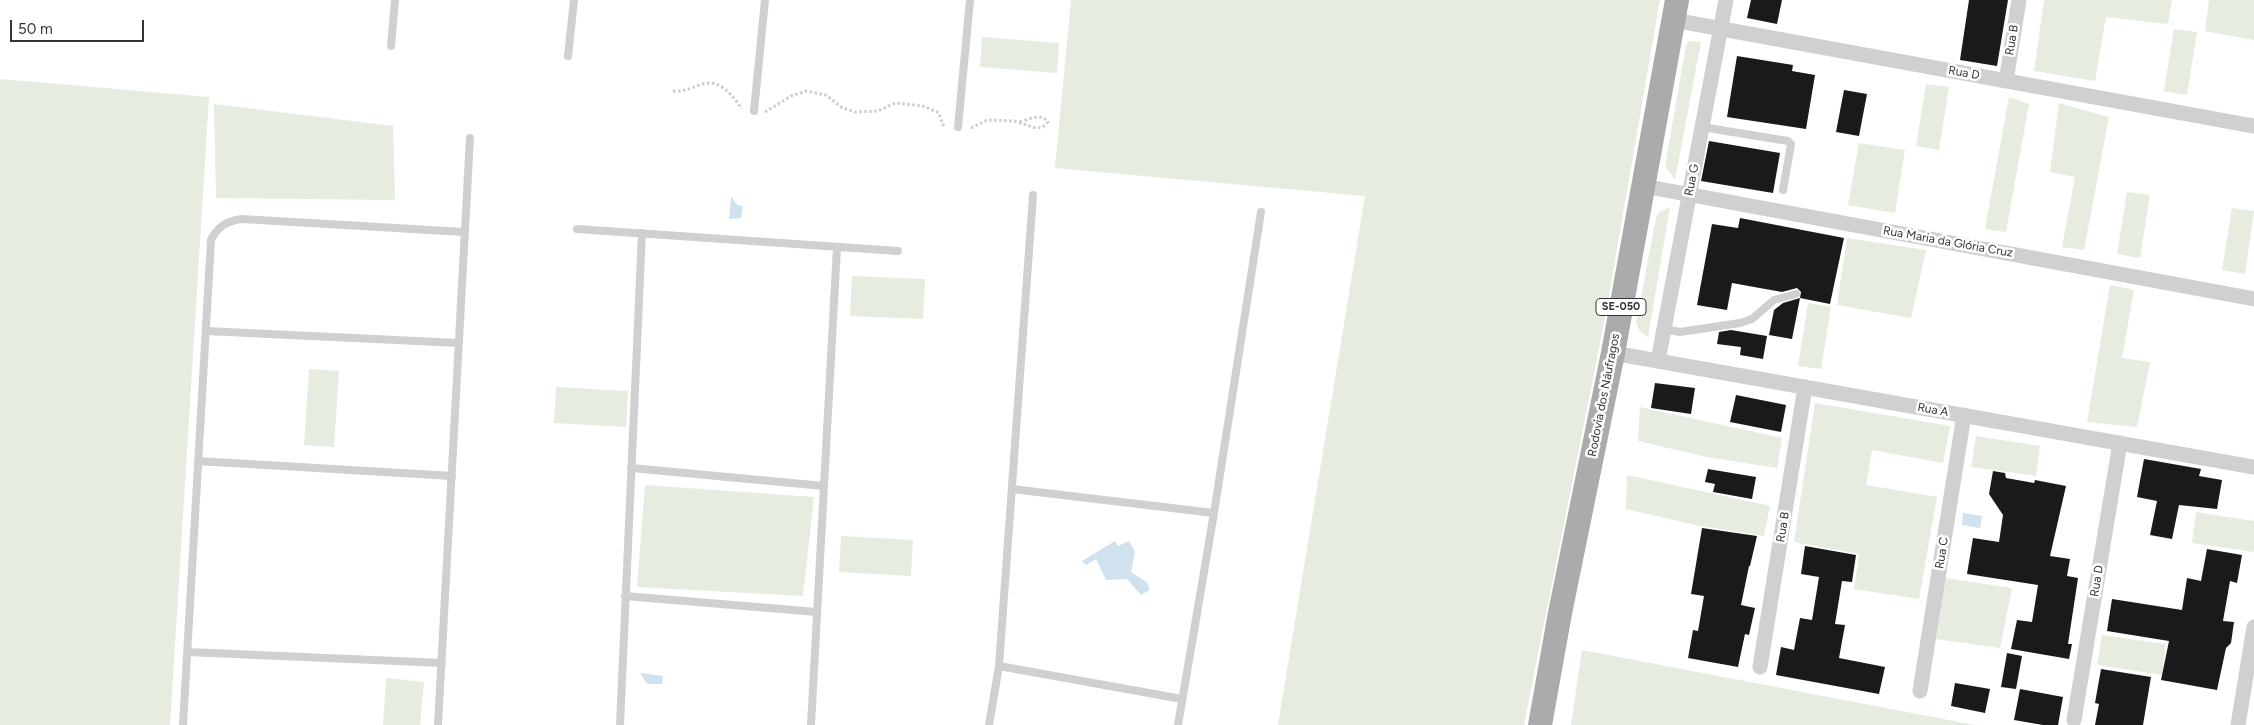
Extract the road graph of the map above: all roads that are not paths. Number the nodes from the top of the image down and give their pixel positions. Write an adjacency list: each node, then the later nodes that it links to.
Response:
1 (395, 0): 9 (lane)
2 (574, 0): 10 (lane)
3 (765, 0): 12 (lane)
4 (970, 0): 15 (lane)
5 (1726, 0): 8 (street, Rua G)
6 (2019, 0): 11 (street, Rua B)
7 (1675, 10): 8 (street, Rua D); 17 (main road, Rodovia dos Náufragos / SE-050)
8 (1720, 29): 11 (street, Rua D); 14 (street, Rua G)
9 (391, 46)
10 (568, 56)
11 (2006, 81): 13 (street, Rua D)
12 (754, 112)
13 (2254, 126)
14 (1702, 127): 18 (lane); 20 (street, Rua G)
15 (958, 128)
16 (470, 138): 23 (lane)
17 (1643, 186): 20 (street, Rua Maria da Glória Cruz); 32 (main road, Rodovia dos Náufragos / SE-050)
18 (1782, 190)
19 (1033, 195): 42 (lane)
20 (1689, 195): 28 (street, Rua Maria da Glória Cruz); 29 (street, Rua G)
21 (1261, 212): 43 (lane)
22 (577, 229): 24 (lane)
23 (464, 232): 30 (lane); 31 (lane)
24 (642, 233): 25 (lane); 39 (lane)
25 (837, 247): 26 (lane); 41 (lane)
26 (898, 251)
27 (1796, 294): 29 (lane)
28 (2254, 299)
29 (1664, 329): 33 (street, Rua G)
30 (206, 331): 31 (lane); 37 (lane)
31 (458, 343): 40 (lane)
32 (1613, 353): 33 (street, Rua A); 46 (main road, Rodovia dos Náufragos / SE-050)
33 (1658, 360): 34 (street, Rua A)
34 (1805, 387): 35 (street, Rua A); 51 (street, Rua B)
35 (1964, 415): 36 (street, Rua A); 52 (street, Rua C)
36 (2120, 443): 38 (street, Rua A); 54 (street, Rua D)
37 (198, 462): 40 (lane); 48 (lane)
38 (2254, 466)
39 (631, 468): 41 (lane); 44 (lane)
40 (452, 476): 49 (lane)
41 (824, 486): 45 (lane)
42 (1012, 489): 43 (lane); 50 (lane)
43 (1214, 513): 53 (lane)
44 (625, 596): 45 (lane); 57 (lane)
45 (817, 612): 58 (lane)
46 (1560, 613): 61 (main road, SE-050); 62 (main road, SE-050)
47 (2254, 628): 63 (street)
48 (188, 652): 49 (lane); 55 (lane)
49 (442, 663): 56 (lane)
50 (999, 666): 53 (lane); 59 (lane)
51 (1760, 667)
52 (1920, 691)
53 (1182, 699): 60 (lane)
54 (2074, 720)
55 (183, 725)
56 (438, 725)
57 (620, 725)
58 (811, 725)
59 (989, 725)
60 (1178, 725)
61 (1540, 725)
62 (1554, 725)
63 (2238, 725)

